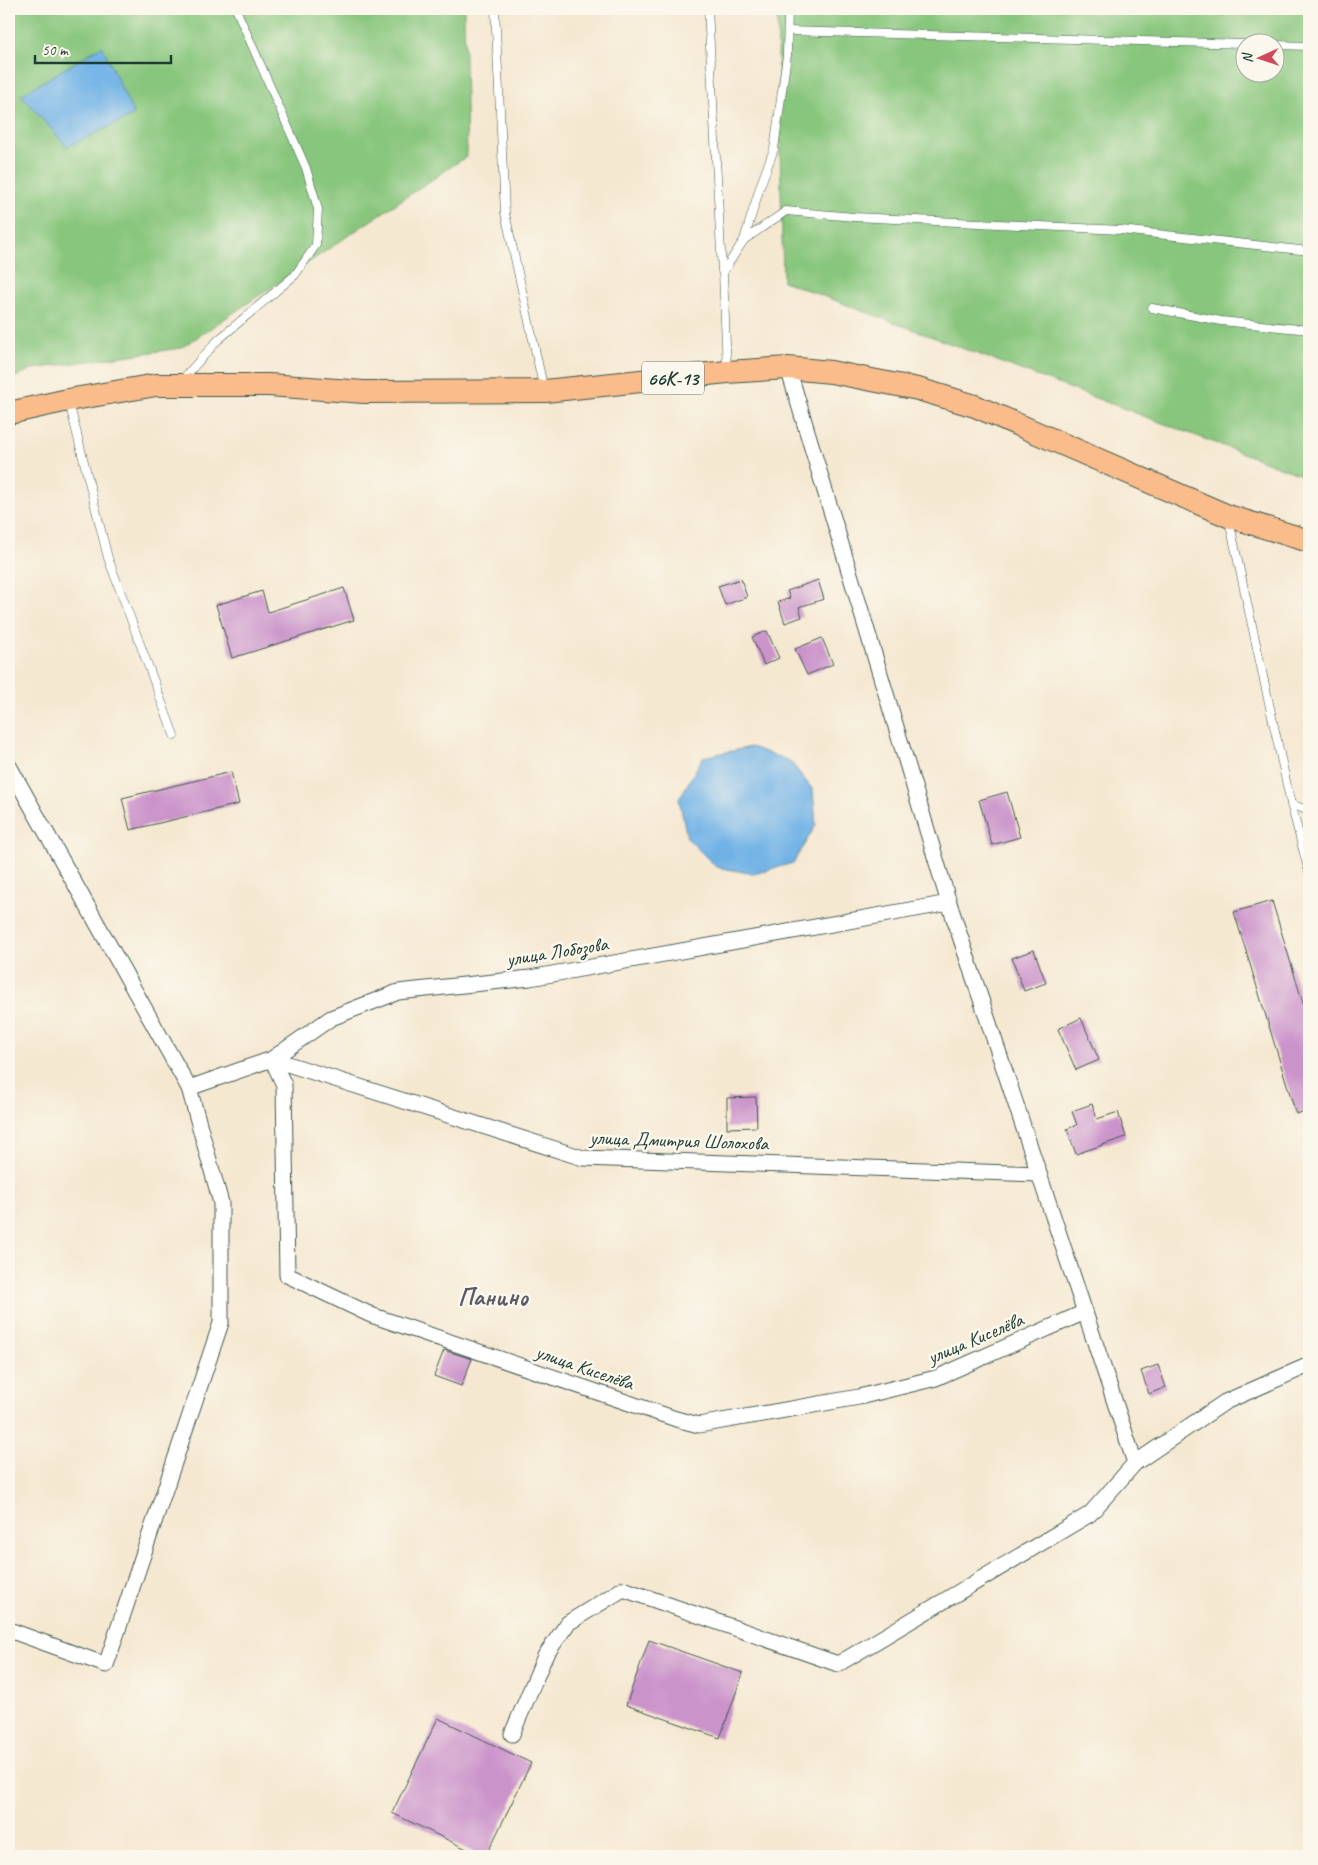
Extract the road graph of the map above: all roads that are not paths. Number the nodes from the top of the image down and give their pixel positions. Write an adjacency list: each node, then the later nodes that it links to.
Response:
1 (236, 9): 16 (lane)
2 (495, 9): 17 (lane)
3 (708, 9): 11 (lane)
4 (788, 9): 5 (lane)
5 (788, 31): 6 (lane); 9 (lane)
6 (1236, 44)
7 (1286, 45): 8 (lane)
8 (1309, 46)
9 (744, 240): 10 (lane); 11 (lane)
10 (1309, 251)
11 (722, 272): 15 (lane)
12 (1152, 308): 13 (lane)
13 (1309, 330)
14 (788, 368): 15 (main road, 66К-13); 20 (main road, 66К-13); 27 (street)
15 (727, 372): 17 (main road, 66К-13)
16 (176, 386): 17 (main road, 66К-13); 18 (main road, 66К-13)
17 (544, 391)
18 (68, 400): 19 (main road, 66К-13); 22 (lane)
19 (9, 413)
20 (1228, 516): 21 (main road, 66К-13); 24 (lane)
21 (1309, 541)
22 (174, 735)
23 (9, 766): 29 (street)
24 (1291, 804): 25 (lane); 26 (lane)
25 (1309, 811)
26 (1309, 872)
27 (949, 903): 28 (street, улица Лобозова); 30 (street)
28 (272, 1059): 29 (street, улица Лобозова); 30 (street, улица Дмитрия Шолохова); 31 (street, улица Киселёва)
29 (189, 1088): 34 (street)
30 (1039, 1174): 31 (street)
31 (1085, 1312): 33 (street)
32 (1309, 1365): 33 (street)
33 (1135, 1463): 35 (street)
34 (9, 1630)
35 (512, 1734)

